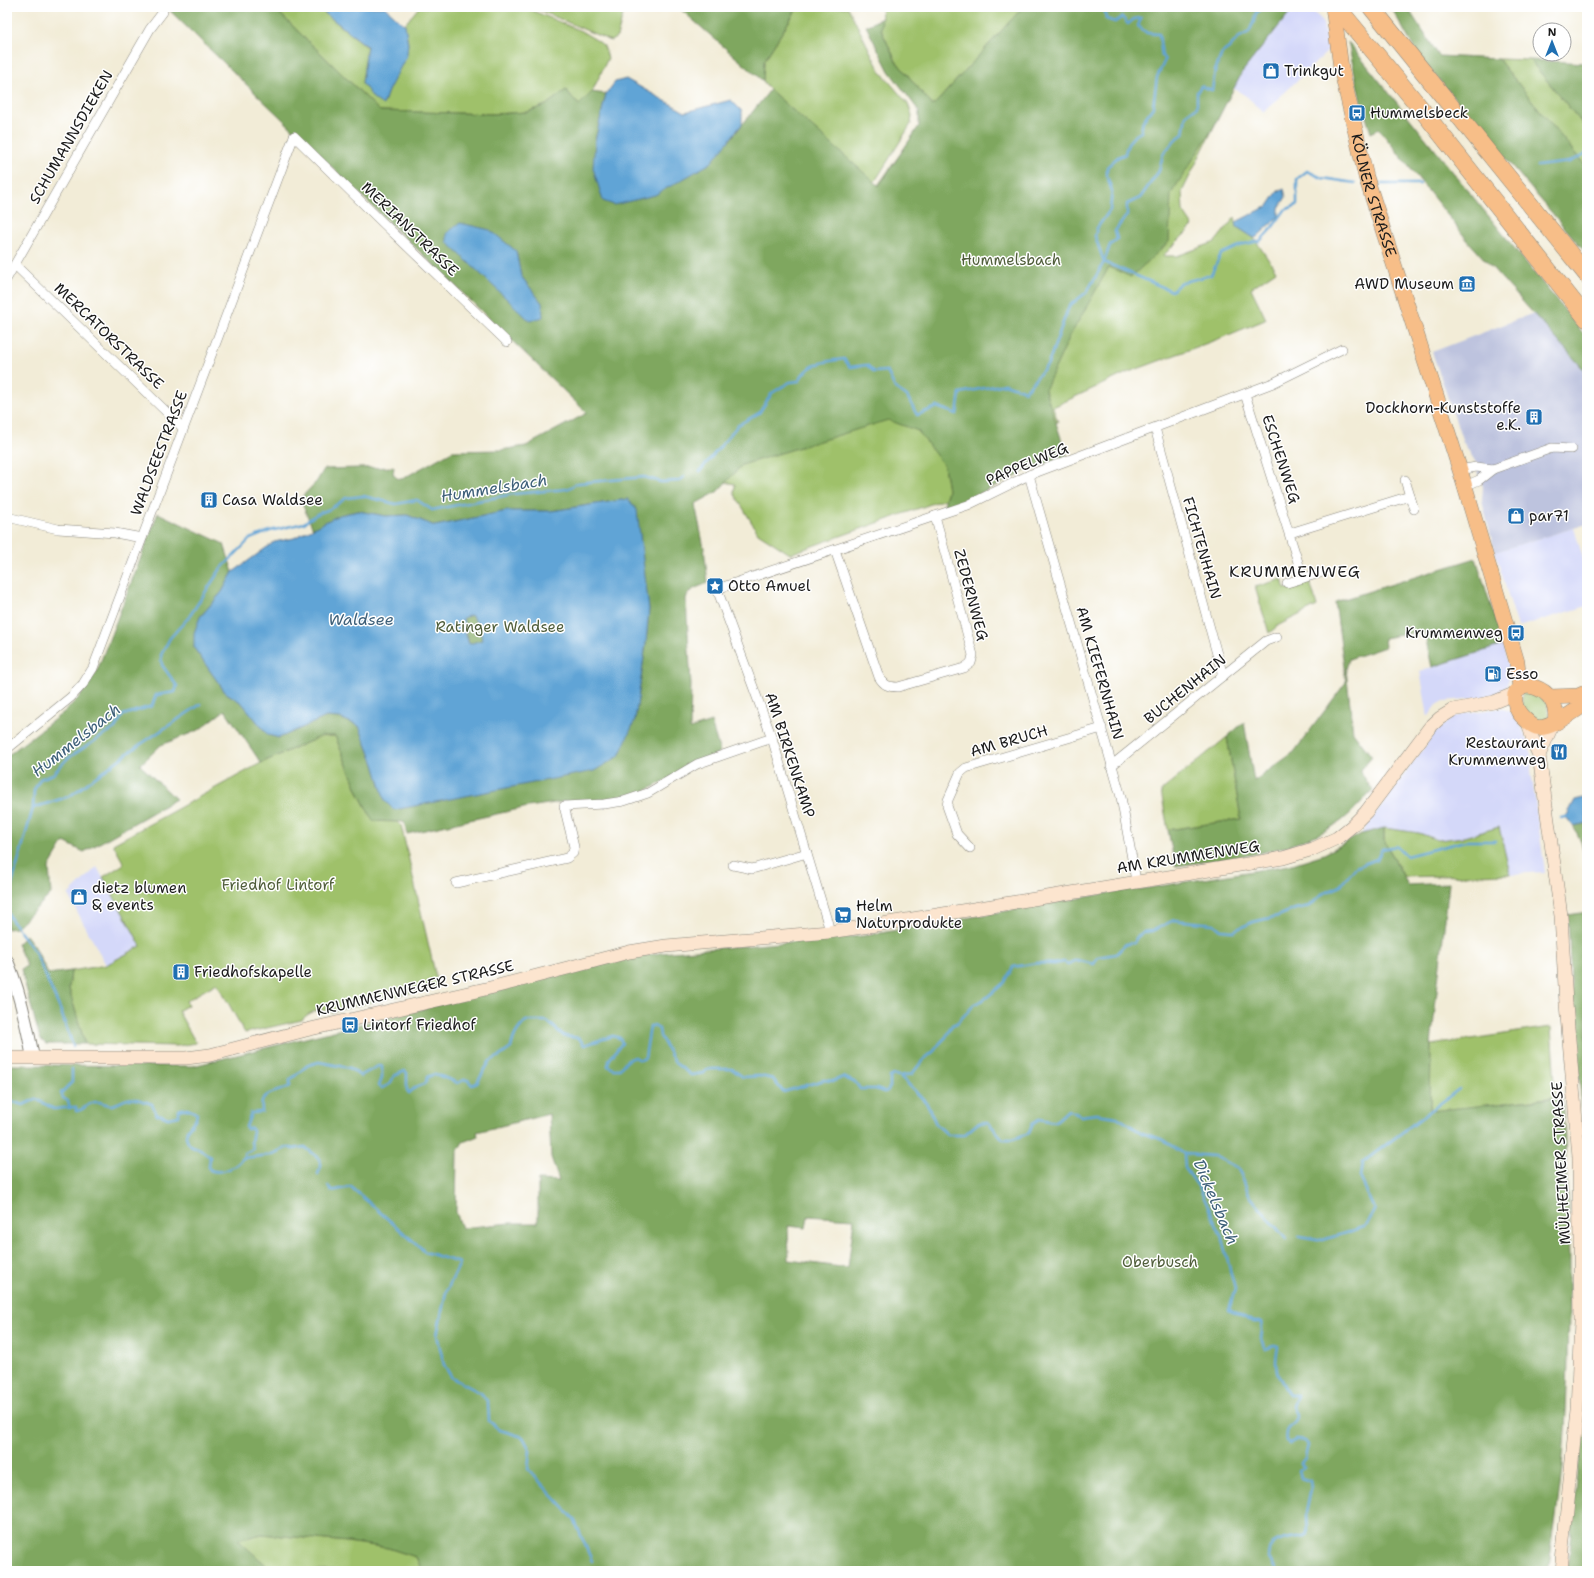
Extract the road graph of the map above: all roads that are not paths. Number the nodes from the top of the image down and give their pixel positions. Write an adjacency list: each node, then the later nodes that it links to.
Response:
1 (1333, 7): 17 (main road, KÖLNER STRASSE)
2 (1337, 7): 9 (highway)
3 (1371, 7): 7 (highway)
4 (163, 12): 6 (street, SCHUMANNSDIEKEN)
5 (294, 136): 10 (street, MERIANSTRASSE); 13 (street, WALDSEESTRASSE)
6 (15, 265): 8 (street, SCHUMANNSDIEKEN); 13 (street, MERCATORSTRASSE)
7 (1587, 275)
8 (7, 278)
9 (1587, 319)
10 (507, 342)
11 (1342, 349): 12 (street, PAPPELWEG)
12 (1245, 394): 14 (street, PAPPELWEG); 25 (street, ESCHENWEG)
13 (183, 428): 26 (street, WALDSEESTRASSE)
14 (1154, 428): 18 (street, PAPPELWEG); 34 (street, FICHTENHAIN)
15 (1572, 448): 16 (street)
16 (1493, 469): 17 (street); 20 (street)
17 (1460, 470): 20 (main road, KÖLNER STRASSE)
18 (1029, 475): 23 (street, PAPPELWEG); 42 (street, AM KIEFERNHAIN)
19 (1405, 480): 21 (street)
20 (1465, 486): 33 (main road, KÖLNER STRASSE)
21 (1410, 496): 22 (street); 25 (street)
22 (1414, 509)
23 (936, 516): 27 (street, PAPPELWEG); 27 (street, ZEDERNWEG)
24 (7, 517): 26 (street)
25 (1290, 533): 29 (street, ESCHENWEG)
26 (142, 538): 44 (street, WALDSEESTRASSE)
27 (836, 550): 31 (street, PAPPELWEG)
28 (1320, 573): 29 (street)
29 (1303, 578): 30 (street)
30 (1287, 582)
31 (717, 589): 43 (street, AM BIRKENKAMP)
32 (1277, 637): 34 (street, BUCHENHAIN)
33 (1517, 662): 35 (main road, KÖLNER STRASSE); 37 (main road, KÖLNER STRASSE)
34 (1223, 676): 46 (street, BUCHENHAIN)
35 (1535, 686): 37 (main road); 38 (main road)
36 (1587, 692): 38 (main road)
37 (1517, 697): 40 (main road); 50 (main road, AM KRUMMENWEG)
38 (1550, 697): 41 (main road)
39 (1587, 703): 41 (main road)
40 (1528, 722): 41 (main road); 45 (main road, MÜLHEIMER STRASSE)
41 (1553, 724): 45 (main road)
42 (1102, 728): 46 (street, AM KIEFERNHAIN); 47 (street, AM BRUCH)
43 (772, 738): 48 (street, AM BIRKENKAMP); 51 (street)
44 (7, 749)
45 (1539, 755): 56 (main road, MÜLHEIMER STRASSE)
46 (1112, 766): 50 (street, AM KIEFERNHAIN)
47 (970, 848)
48 (807, 853): 49 (street); 52 (street, AM BIRKENKAMP)
49 (733, 865)
50 (1136, 881): 52 (main road, AM KRUMMENWEG)
51 (456, 883)
52 (829, 932): 55 (main road, KRUMMENWEGER STRASSE)
53 (7, 961): 55 (street)
54 (7, 1058): 55 (main road, KRUMMENWEGER STRASSE)
55 (33, 1058)
56 (1561, 1571)

